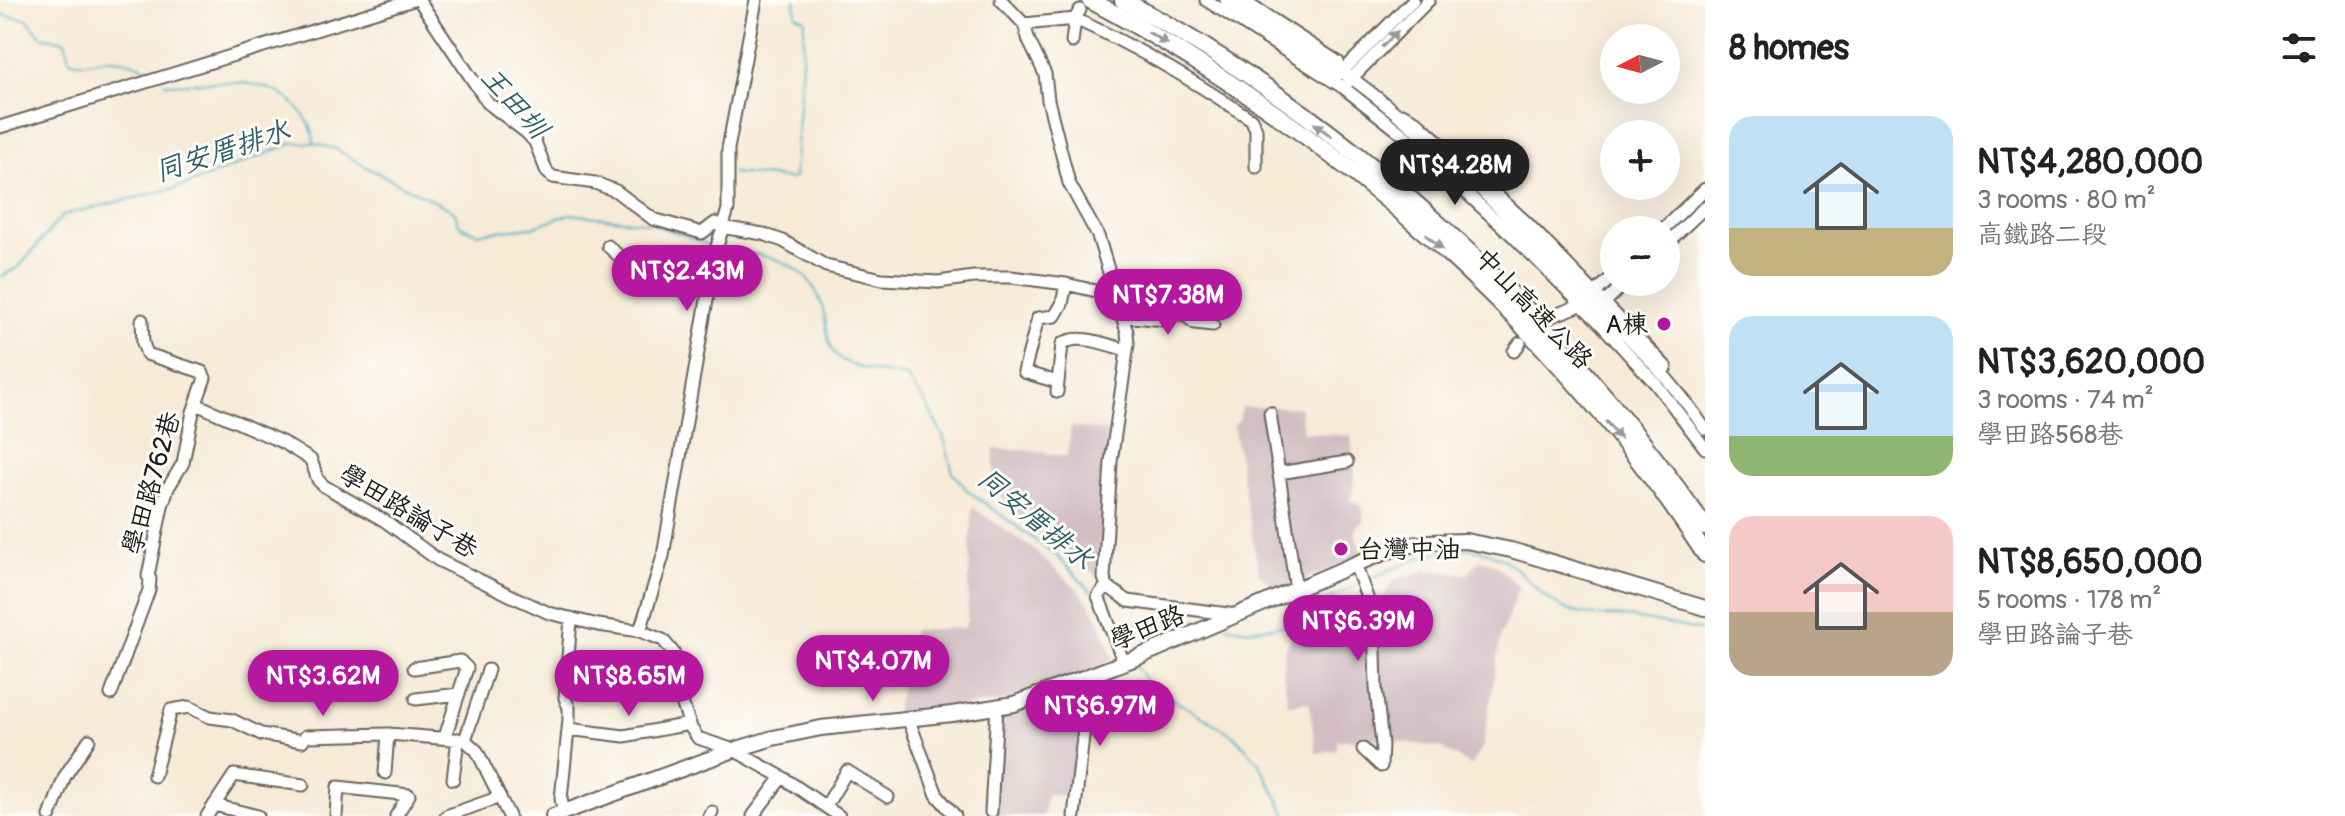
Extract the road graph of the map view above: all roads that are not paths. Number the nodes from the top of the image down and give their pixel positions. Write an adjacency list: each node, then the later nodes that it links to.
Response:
1 (416, 0): 14 (street); 19 (street)
2 (756, 0): 19 (street)
3 (1001, 0): 11 (street)
4 (1123, 0): 40 (highway, 中山高速公路, one-way to 4)
5 (1206, 0): 13 (street)
6 (1226, 0): 13 (street)
7 (1242, 0): 13 (street)
8 (1413, 0): 13 (street)
9 (1429, 0): 13 (street, one-way to 9)
10 (1082, 10): 11 (street); 12 (street); 15 (street); 41 (highway, 中山高速公路, one-way to 41)
11 (1024, 24): 25 (street)
12 (1072, 42)
13 (1340, 83): 27 (street); 27 (street)
14 (0, 127)
15 (1256, 167)
16 (1705, 189): 18 (street)
17 (1705, 207): 20 (street)
18 (1677, 216)
19 (721, 227): 22 (street); 23 (street)
20 (1680, 231)
21 (608, 246): 22 (street)
22 (711, 280): 48 (street)
23 (1066, 284): 25 (street); 32 (street)
24 (1600, 293): 27 (street)
25 (1117, 296): 28 (street)
26 (1605, 296): 27 (street)
27 (1590, 306): 29 (street); 35 (street); 36 (street); 37 (street)
28 (1123, 316): 31 (street); 32 (street)
29 (1552, 316)
30 (142, 320): 33 (street, 學田路762巷)
31 (1213, 325)
32 (1127, 350): 43 (street)
33 (196, 404): 47 (street, 學田路論子巷); 53 (street, 學田路762巷)
34 (1270, 413): 39 (street)
35 (1705, 415)
36 (1705, 429)
37 (1705, 448)
38 (1347, 462): 39 (street)
39 (1279, 473): 44 (street)
40 (1705, 527)
41 (1705, 554)
42 (1357, 568): 44 (main road); 45 (main road); 64 (street)
43 (1107, 586): 46 (street); 49 (street)
44 (1296, 590): 46 (main road)
45 (1705, 608)
46 (1237, 615): 49 (main road, 學田路)
47 (571, 618): 48 (street, 學田路論子巷); 59 (street)
48 (640, 631): 58 (street, 學田路論子巷)
49 (1124, 663): 52 (main road, 學田路)
50 (414, 668): 54 (street)
51 (488, 670): 63 (street)
52 (1090, 676): 56 (main road, 學田路); 85 (street)
53 (111, 694)
54 (459, 694): 55 (street); 61 (street)
55 (416, 699)
56 (997, 706): 57 (main road, 學田路); 75 (street)
57 (908, 718): 65 (main road, 學田路); 84 (street)
58 (690, 724): 59 (street); 65 (street)
59 (568, 729): 76 (street)
60 (388, 734): 61 (street); 66 (street); 67 (street)
61 (445, 737): 63 (street)
62 (89, 740): 77 (street)
63 (462, 740): 69 (street); 71 (street)
64 (1363, 749)
65 (734, 750): 68 (street); 76 (main road, 學田路)
66 (385, 773)
67 (154, 776)
68 (782, 777): 74 (street); 83 (street)
69 (453, 779)
70 (303, 785): 73 (street)
71 (500, 797): 81 (street); 82 (street)
72 (888, 797): 74 (street)
73 (210, 811): 78 (street)
74 (831, 812)
75 (991, 812)
76 (558, 814)
77 (50, 816)
78 (258, 816)
79 (336, 816): 80 (street)
80 (396, 816)
81 (446, 816)
82 (509, 816)
83 (753, 816)
84 (955, 816)
85 (1074, 816)

